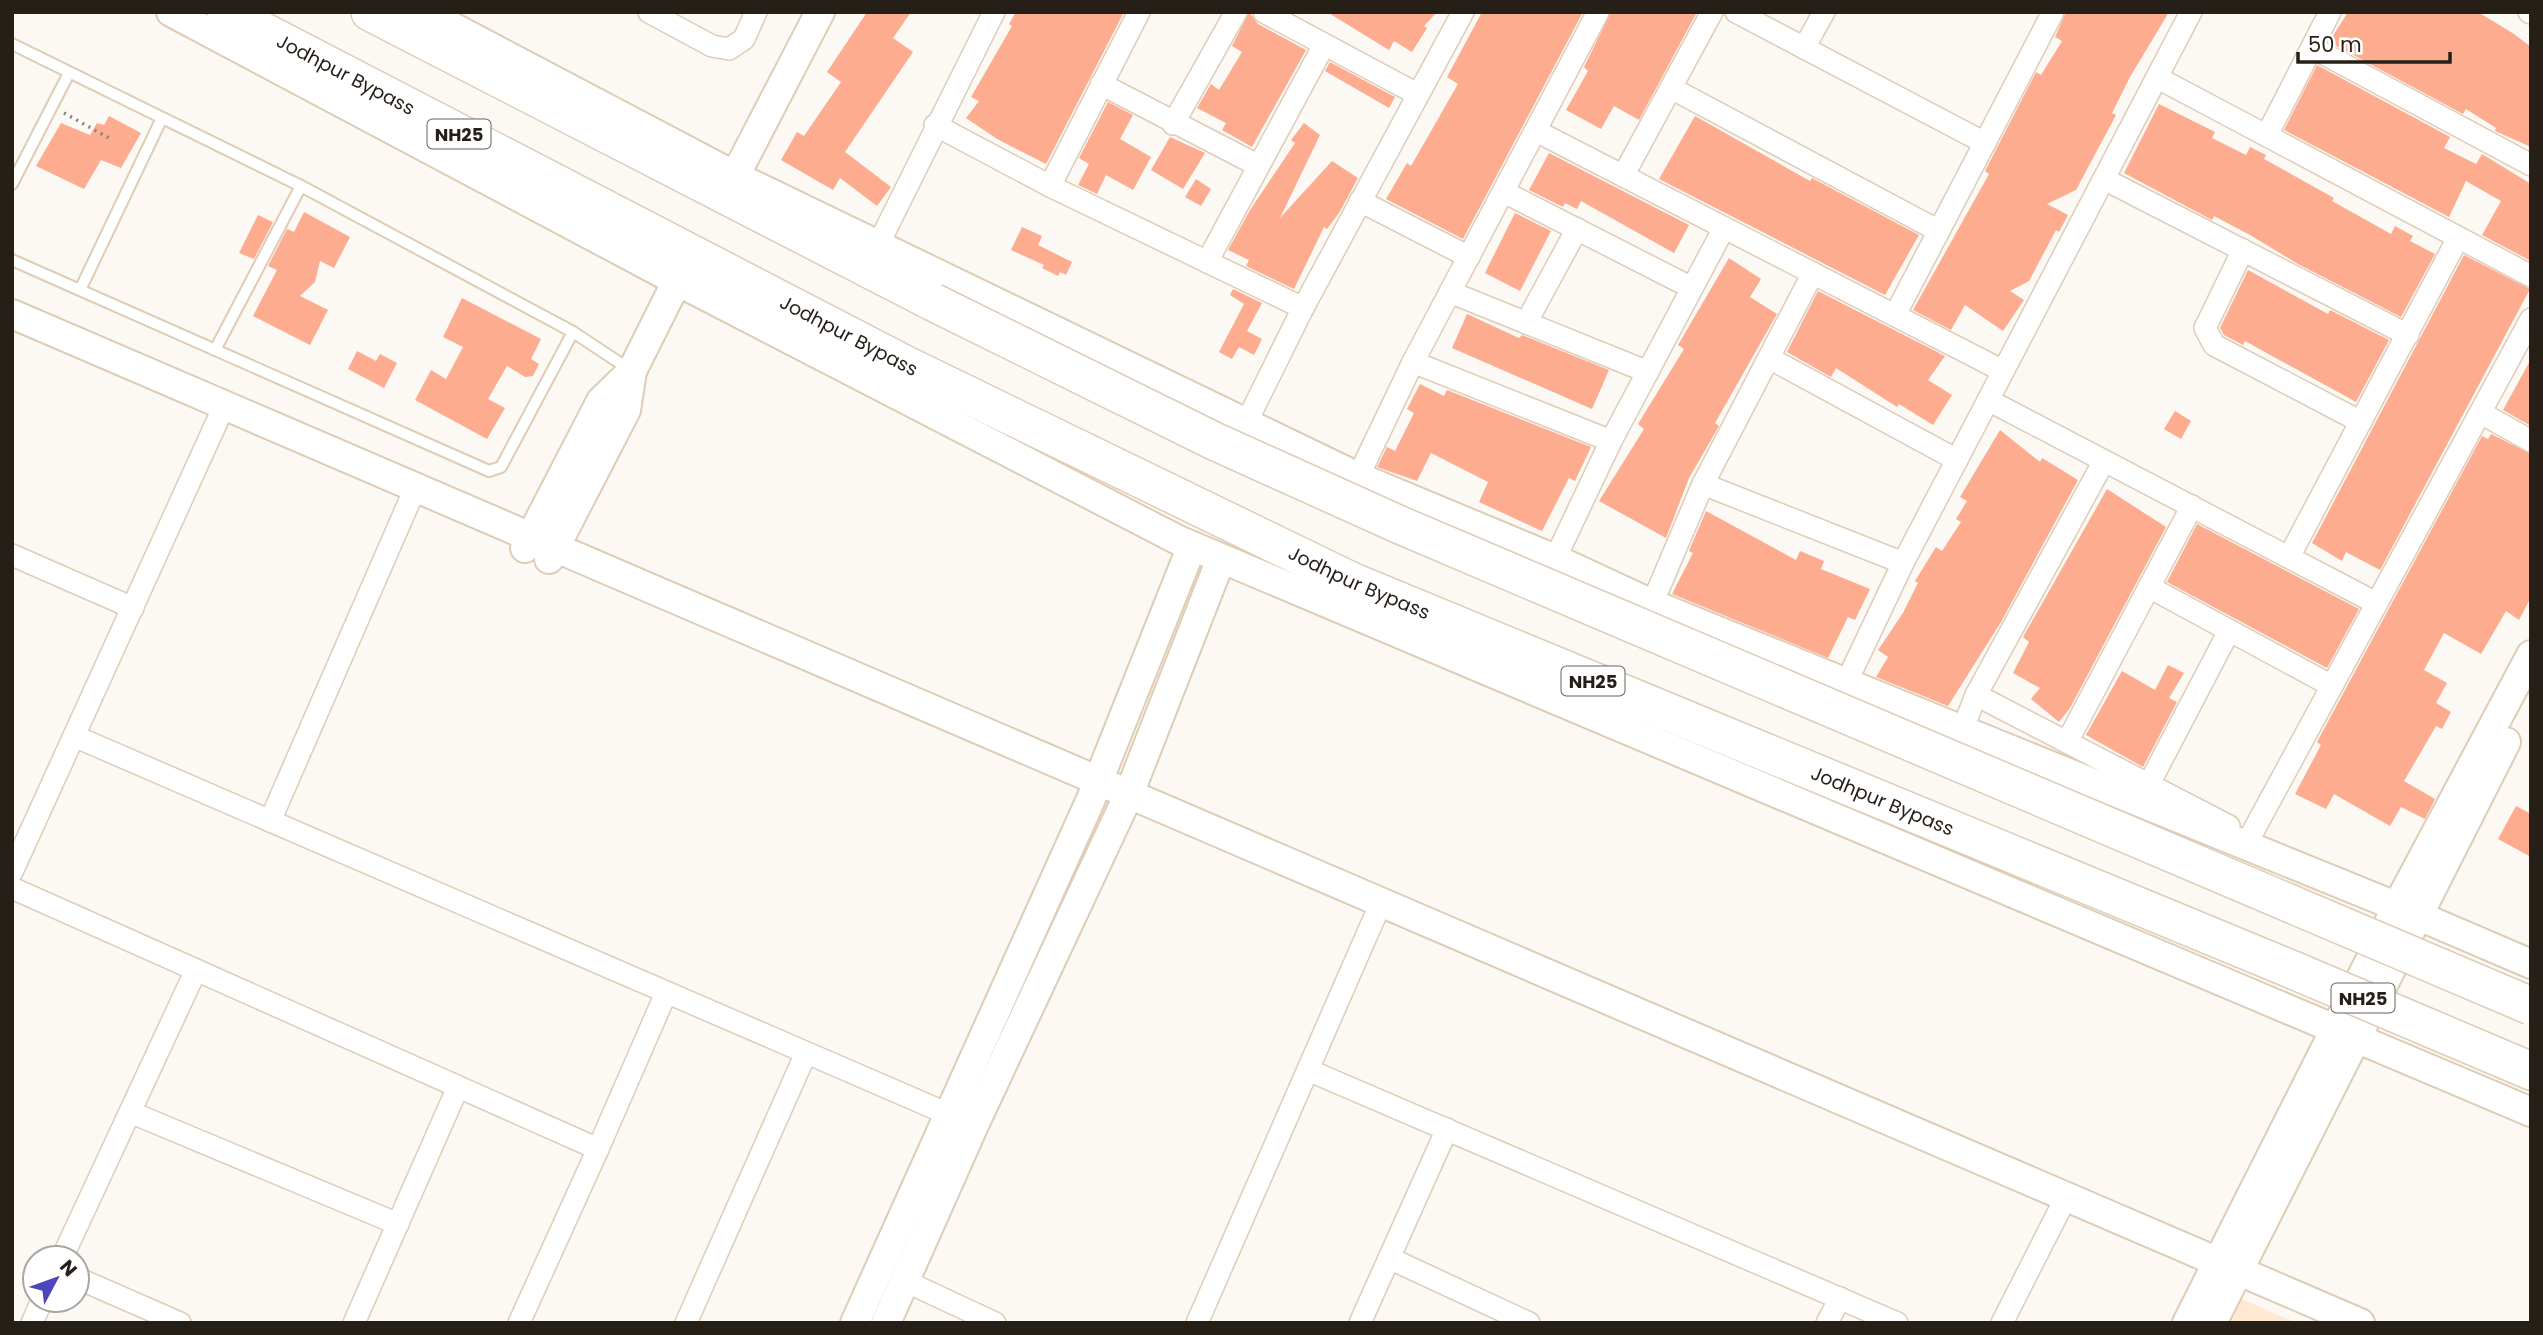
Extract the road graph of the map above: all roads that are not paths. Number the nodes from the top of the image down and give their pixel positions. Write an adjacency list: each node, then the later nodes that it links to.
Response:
1 (171, 12): 57 (street)
2 (226, 12): 124 (highway, Jodhpur Bypass / NH25, bridge)
3 (370, 12): 120 (highway, bridge)
4 (424, 12): 38 (street)
5 (464, 12): 38 (street)
6 (649, 12): 7 (street)
7 (757, 12)
8 (820, 12): 38 (street)
9 (994, 12): 32 (street)
10 (1139, 12): 27 (street)
11 (1236, 12): 31 (street)
12 (1264, 12): 22 (street)
13 (1463, 12): 29 (street)
14 (1598, 12): 33 (street)
15 (1712, 12): 28 (street)
16 (1736, 12): 23 (street)
17 (1824, 12): 23 (street)
18 (2053, 12): 35 (street)
19 (2191, 12): 26 (street)
20 (2330, 12): 24 (street)
21 (12, 44): 25 (lane)
22 (1324, 44): 29 (street); 36 (street)
23 (1804, 48): 35 (street)
24 (2313, 48): 34 (street); 37 (street)
25 (69, 73): 30 (lane); 41 (lane)
26 (2158, 78): 34 (street); 40 (street)
27 (1101, 84): 31 (street); 43 (street)
28 (1671, 88): 39 (street); 48 (street)
29 (1417, 94): 45 (street)
30 (162, 118): 42 (lane); 59 (lane)
31 (1173, 124): 36 (street)
32 (935, 125): 43 (street); 50 (street)
33 (1536, 131): 39 (street); 44 (street)
34 (2267, 135): 49 (street)
35 (1985, 143): 48 (street)
36 (1256, 165): 54 (street)
37 (2531, 165)
38 (738, 171): 50 (street)
39 (1623, 176): 46 (street)
40 (2104, 179): 51 (street); 73 (street)
41 (12, 184)
42 (301, 186): 66 (lane); 69 (lane)
43 (1050, 186): 54 (street)
44 (1504, 192): 47 (street); 52 (street)
45 (1360, 201): 52 (street); 61 (street)
46 (1724, 228): 55 (street); 58 (street)
47 (1577, 229): 58 (street); 65 (street)
48 (1939, 231): 63 (street)
49 (2458, 238): 56 (street); 68 (street)
50 (879, 243): 78 (street)
51 (2243, 250): 68 (street); 79 (street)
52 (1469, 257): 60 (street)
53 (12, 260): 59 (lane)
54 (1207, 262): 61 (street)
55 (1813, 273): 63 (street); 70 (street)
56 (2531, 276)
57 (677, 281): 72 (street); 88 (street)
58 (1692, 288): 74 (street)
59 (80, 290): 69 (lane)
60 (1450, 292): 65 (street); 71 (street)
61 (1303, 308): 78 (street)
62 (12, 314): 76 (street)
63 (1895, 315): 73 (street)
64 (2531, 319): 77 (street)
65 (1526, 323): 74 (street)
66 (573, 331): 69 (lane); 72 (lane)
67 (12, 332): 76 (street)
68 (2408, 335): 79 (street)
69 (215, 350)
70 (1769, 358): 82 (street); 85 (street)
71 (1413, 362): 80 (street); 84 (street)
72 (632, 371): 89 (street)
73 (2003, 371): 75 (street)
74 (1647, 372): 80 (street)
75 (1988, 400): 82 (street); 83 (street)
76 (222, 412): 86 (street); 89 (street); 98 (street)
77 (2481, 413): 81 (street); 96 (street)
78 (1246, 422): 84 (street)
79 (2361, 422): 91 (street)
80 (1611, 441): 93 (street)
81 (2531, 441)
82 (1957, 460): 94 (street)
83 (2104, 461): 87 (street); 104 (street)
84 (1358, 477): 93 (street)
85 (1703, 484): 94 (street); 97 (street)
86 (410, 500): 89 (street); 111 (street)
87 (2192, 506): 91 (street); 95 (street)
88 (1192, 546): 92 (street); 109 (street)
89 (540, 547): 109 (street)
90 (12, 555): 98 (street)
91 (2289, 557): 96 (street)
92 (1221, 559): 110 (street); 121 (street)
93 (1555, 559): 97 (street)
94 (1902, 563): 101 (street)
95 (2149, 587): 99 (street); 107 (street)
96 (2376, 603): 102 (street)
97 (1651, 604): 101 (street)
98 (133, 608): 106 (street)
99 (2229, 631): 102 (street); 108 (street)
100 (2531, 655): 115 (street)
101 (1846, 683): 105 (street)
102 (2332, 687): 112 (street)
103 (2531, 693): 115 (street)
104 (1976, 695): 105 (street); 107 (street)
105 (1962, 731): 115 (street)
106 (74, 736): 111 (street); 113 (street)
107 (2067, 742): 108 (street)
108 (2149, 784): 112 (street)
109 (1095, 790): 110 (street); 128 (street)
110 (1125, 802): 116 (street); 128 (street); 135 (street)
111 (270, 821): 119 (street)
112 (2250, 837): 115 (street)
113 (12, 872)
114 (12, 888): 118 (street)
115 (2407, 907): 117 (street); 121 (street)
116 (1376, 915): 123 (street); 131 (street)
117 (2531, 964)
118 (196, 970): 125 (street); 126 (street)
119 (666, 993): 122 (street); 130 (street)
120 (2531, 1006)
121 (2346, 1034): 127 (street); 135 (street)
122 (806, 1053): 128 (street); 142 (street)
123 (1308, 1070): 129 (street); 146 (street)
124 (2531, 1071)
125 (458, 1087): 130 (street); 132 (street)
126 (130, 1112): 132 (street); 133 (street)
127 (2531, 1112)
128 (962, 1120): 136 (street); 143 (street)
129 (1447, 1129): 134 (street); 138 (street)
130 (598, 1149): 141 (street)
131 (2060, 1209): 135 (street); 151 (street)
132 (398, 1224): 140 (street)
133 (69, 1244)
134 (1389, 1258): 147 (street); 148 (street)
135 (2225, 1272): 152 (street); 153 (street); 154 (street); 155 (street)
136 (905, 1281): 144 (street); 145 (street)
137 (91, 1284): 139 (street)
138 (1840, 1298): 149 (street); 150 (street)
139 (180, 1323)
140 (354, 1323)
141 (519, 1323)
142 (686, 1323)
143 (855, 1323)
144 (886, 1323)
145 (995, 1323)
146 (1197, 1323)
147 (1360, 1323)
148 (1529, 1323)
149 (1827, 1323)
150 (1897, 1323)
151 (2002, 1323)
152 (2187, 1323)
153 (2211, 1323)
154 (2323, 1323)
155 (2360, 1323)

